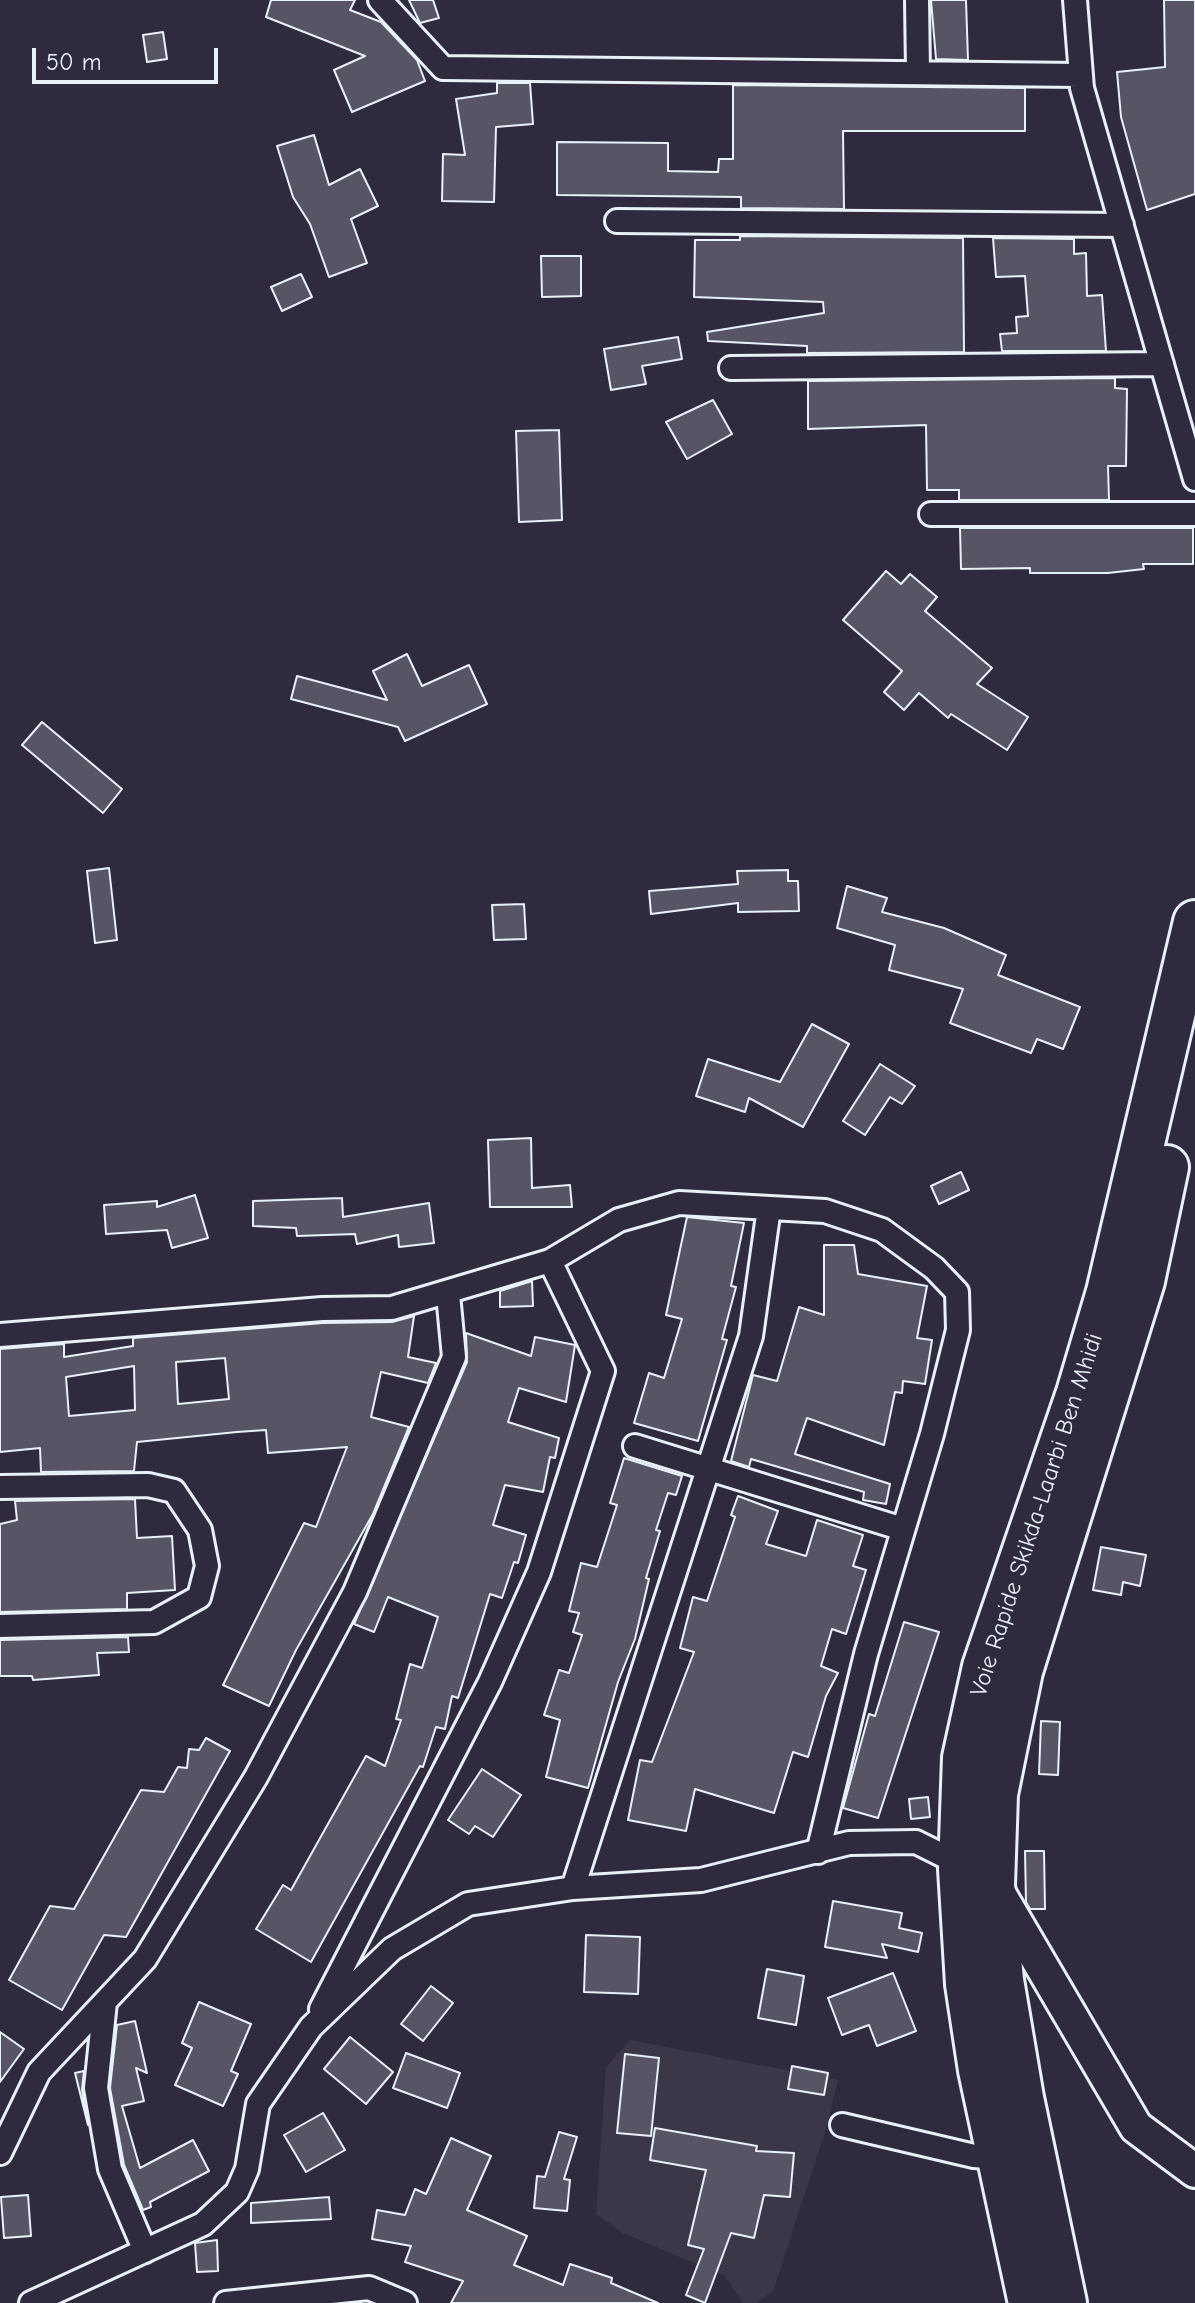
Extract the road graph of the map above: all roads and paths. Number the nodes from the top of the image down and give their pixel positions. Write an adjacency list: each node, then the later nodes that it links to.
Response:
1 (380, 0): 4 (street)
2 (917, 0): 4 (street)
3 (1075, 0): 5 (street)
4 (918, 72): 5 (street)
5 (1080, 75): 7 (street)
6 (617, 221): 7 (street)
7 (1122, 225): 8 (street)
8 (1162, 364): 9 (street); 10 (street)
9 (731, 368)
10 (1195, 479)
11 (931, 514): 12 (street)
12 (1195, 514)
13 (1195, 922): 25 (highway, Voie Rapide Skikda-Laarbi Ben Mhidi)
14 (1195, 1029): 25 (highway, Voie Rapide Skikda-Laarbi Ben Mhidi)
15 (769, 1208): 16 (street); 20 (street); 22 (street)
16 (550, 1261): 17 (street); 28 (street)
17 (448, 1294): 18 (street); 27 (street)
18 (0, 1335)
19 (635, 1446): 20 (street)
20 (709, 1469): 22 (street); 26 (street)
21 (0, 1487): 23 (street)
22 (903, 1529): 24 (street)
23 (0, 1626)
24 (818, 1852): 25 (street); 26 (street)
25 (976, 1877): 31 (highway, Voie Rapide Skikda-Laarbi Ben Mhidi); 32 (street); 38 (highway, Voie Rapide Skikda-Laarbi Ben Mhidi)
26 (573, 1888): 28 (street)
27 (105, 2002): 30 (street); 33 (street)
28 (311, 2027): 33 (street)
29 (842, 2125): 31 (street)
30 (0, 2153)
31 (1001, 2158): 37 (highway, Voie Rapide Skikda-Laarbi Ben Mhidi)
32 (1195, 2171)
33 (145, 2251): 34 (street)
34 (31, 2303)
35 (226, 2303): 36 (street)
36 (405, 2303)
37 (1030, 2303)
38 (1065, 2303)

